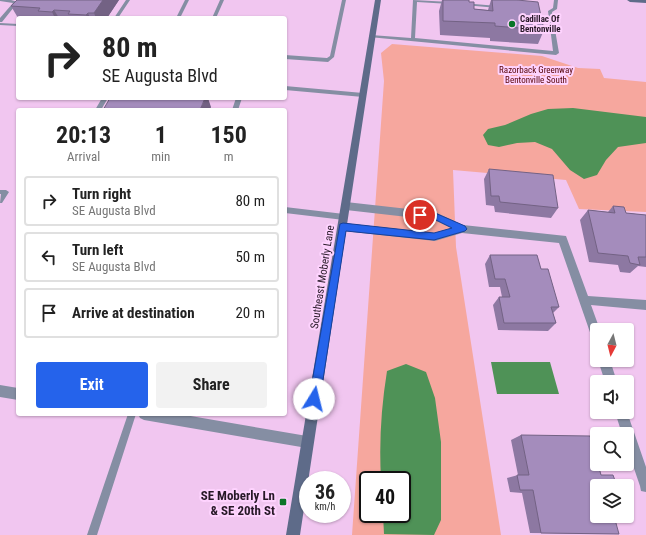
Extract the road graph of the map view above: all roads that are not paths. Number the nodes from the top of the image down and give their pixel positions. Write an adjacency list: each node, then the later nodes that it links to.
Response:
1 (0, 0): 16 (lane)
2 (128, 0): 13 (lane)
3 (187, 0): 14 (lane)
4 (222, 0): 15 (lane)
5 (344, 0): 20 (lane)
6 (378, 0): 18 (street, Southeast Moberly Lane)
7 (556, 0): 12 (lane)
8 (630, 0): 9 (street)
9 (646, 1)
10 (502, 7): 19 (lane)
11 (542, 10): 12 (lane)
12 (550, 11): 19 (lane)
13 (117, 16)
14 (179, 16)
15 (215, 16)
16 (0, 22): 17 (lane)
17 (16, 25)
18 (371, 36): 19 (lane); 22 (street, Southeast Moberly Lane)
19 (413, 40)
20 (287, 56)
21 (287, 88): 22 (lane)
22 (363, 95): 25 (street, Southeast Moberly Lane)
23 (0, 192): 24 (lane)
24 (0, 201)
25 (346, 206): 27 (street, Southeast Moberly Lane); 28 (street)
26 (287, 210): 27 (lane)
27 (343, 222): 28 (street); 37 (street, Southeast Moberly Lane)
28 (462, 229): 29 (street)
29 (584, 300): 30 (street); 31 (street)
30 (646, 305)
31 (592, 323)
32 (0, 391): 33 (street)
33 (16, 394)
34 (131, 416): 39 (lane)
35 (156, 416): 37 (street)
36 (624, 419): 38 (street)
37 (307, 442): 40 (street, Southeast Moberly Lane)
38 (646, 486)
39 (92, 535)
40 (293, 535)

